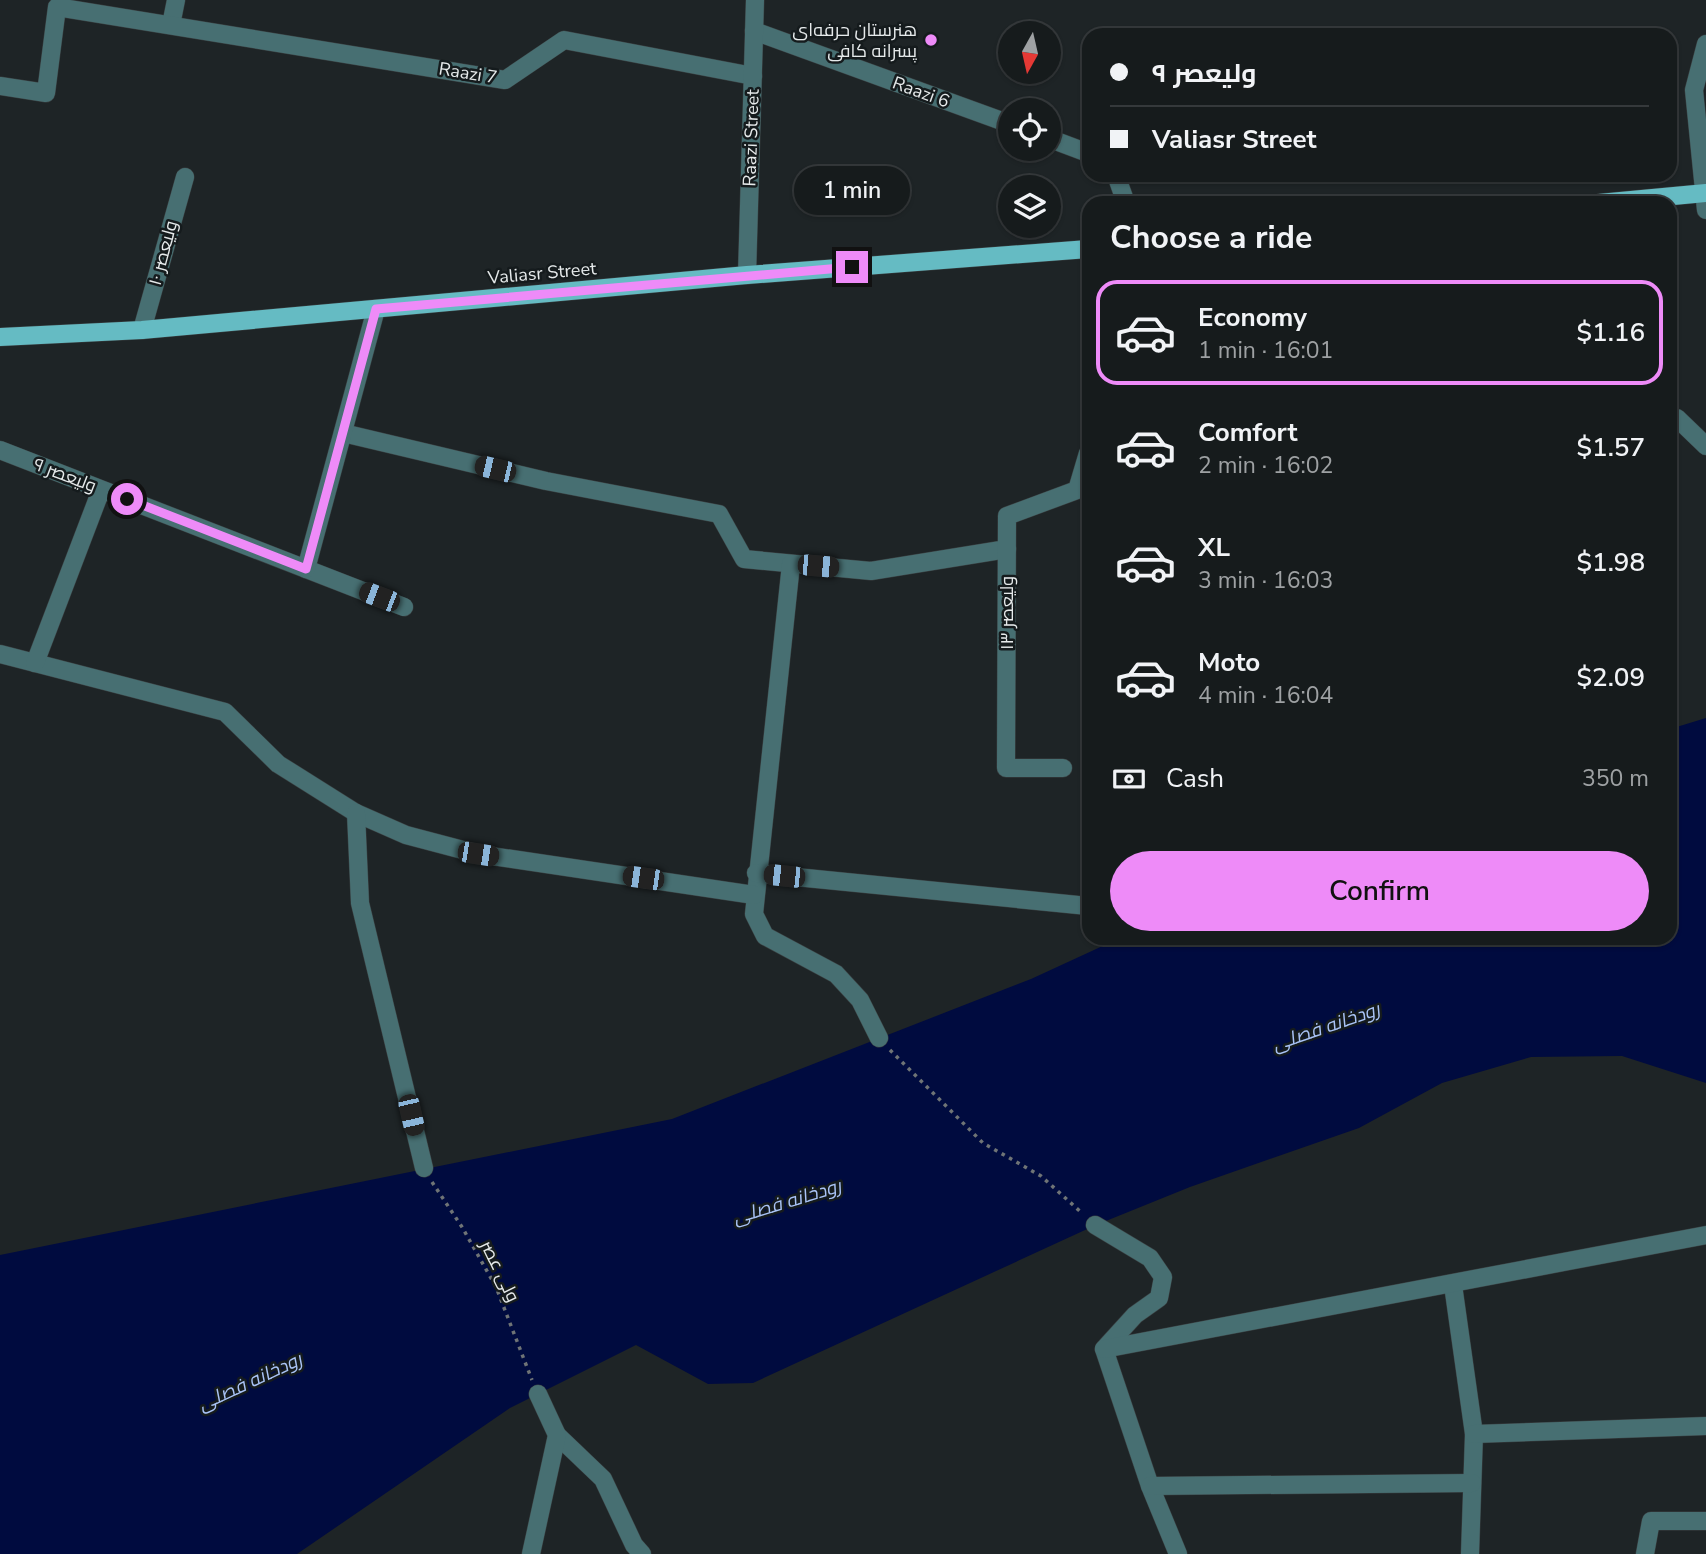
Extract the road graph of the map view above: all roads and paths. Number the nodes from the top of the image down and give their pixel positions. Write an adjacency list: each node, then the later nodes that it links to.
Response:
1 (176, 0): 3 (street)
2 (755, 0): 4 (street, Raazi Street)
3 (171, 25): 6 (street, Raazi 7); 7 (street, Raazi 7)
4 (754, 31): 6 (street, Raazi Street); 8 (street, Raazi 6)
5 (1706, 44): 12 (street)
6 (753, 76): 15 (street, Raazi Street)
7 (0, 86)
8 (998, 120)
9 (1061, 143): 10 (street)
10 (1082, 151)
11 (185, 177): 17 (street, ولیعصر ۱۰)
12 (1705, 199): 13 (main road)
13 (1677, 200)
14 (1082, 249): 15 (main road, Valiasr Street)
15 (747, 275): 16 (main road, Valiasr Street)
16 (376, 309): 17 (main road, Valiasr Street); 20 (street)
17 (142, 330): 18 (main road, Valiasr Street)
18 (0, 337)
19 (1677, 418): 21 (street)
20 (343, 433): 26 (street); 27 (street)
21 (1706, 446)
22 (0, 450): 24 (street, ولیعصر ۹)
23 (1082, 473): 25 (street, ولیعصر ۱۳)
24 (101, 490): 27 (street, ولیعصر ۹); 30 (street)
25 (1007, 549): 26 (street); 31 (street, ولیعصر ۱۳)
26 (791, 564): 33 (street)
27 (306, 569): 28 (street, ولیعصر ۹)
28 (404, 607)
29 (0, 654): 30 (street)
30 (35, 663): 32 (street)
31 (1063, 768)
32 (356, 813): 34 (street); 37 (street)
33 (756, 873): 34 (street); 35 (street)
34 (754, 895): 36 (street)
35 (1082, 905)
36 (879, 1038): 38 (path)
37 (424, 1168): 42 (path, ولی عصر)
38 (1096, 1225): 41 (street)
39 (1706, 1235): 40 (street)
40 (1453, 1285): 41 (street); 44 (street)
41 (1104, 1349): 47 (street)
42 (538, 1394): 45 (street)
43 (1706, 1426): 44 (street)
44 (1474, 1434): 46 (street)
45 (557, 1436): 49 (street); 50 (street)
46 (1472, 1483): 47 (street); 52 (street)
47 (1150, 1486): 51 (street)
48 (1706, 1521): 53 (street)
49 (531, 1554)
50 (642, 1554)
51 (1178, 1554)
52 (1470, 1554)
53 (1645, 1554)

